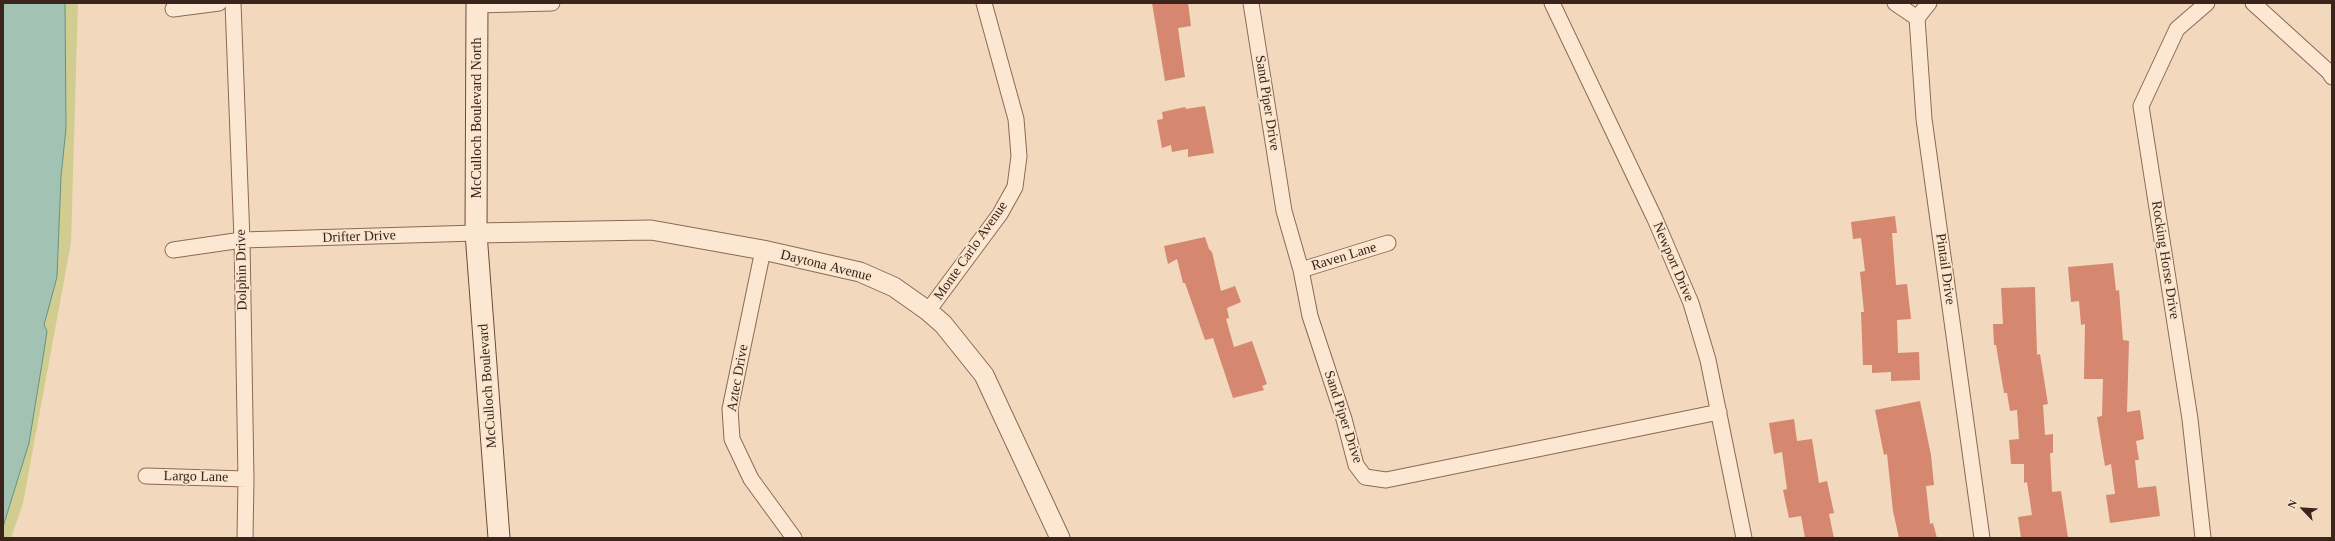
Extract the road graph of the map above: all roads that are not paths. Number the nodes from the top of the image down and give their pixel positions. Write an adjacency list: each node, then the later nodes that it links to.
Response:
1 (219, 3): 12 (street)
2 (233, 3): 16 (street, Dolphin Drive)
3 (552, 3): 11 (street)
4 (984, 3): 21 (street, Monte Carlo Avenue)
5 (1251, 3): 20 (street, Sand Piper Drive)
6 (1552, 3): 22 (street, Newport Drive)
7 (1895, 3): 13 (street)
8 (1929, 3): 13 (street)
9 (2207, 3): 31 (street, Rocking Horse Drive)
10 (2253, 3): 14 (street)
11 (477, 4): 15 (main road, McCulloch Boulevard North)
12 (173, 9)
13 (1917, 18): 30 (street, Pintail Drive)
14 (2332, 77)
15 (476, 233): 16 (street, Drifter Drive); 19 (street, Daytona Avenue); 26 (main road, McCulloch Boulevard)
16 (242, 240): 18 (street, Drifter Drive); 24 (street, Dolphin Drive)
17 (1388, 243): 20 (street, Raven Lane)
18 (173, 250)
19 (763, 250): 21 (street, Daytona Avenue); 27 (street, Aztec Drive)
20 (1301, 270): 22 (street, Sand Piper Drive)
21 (928, 311): 28 (street, Daytona Avenue)
22 (1719, 412): 29 (street, Newport Drive)
23 (146, 476): 24 (street, Largo Lane)
24 (246, 479): 25 (street, Dolphin Drive)
25 (245, 538)
26 (499, 538)
27 (794, 538)
28 (1060, 538)
29 (1744, 538)
30 (1982, 538)
31 (2203, 538)

